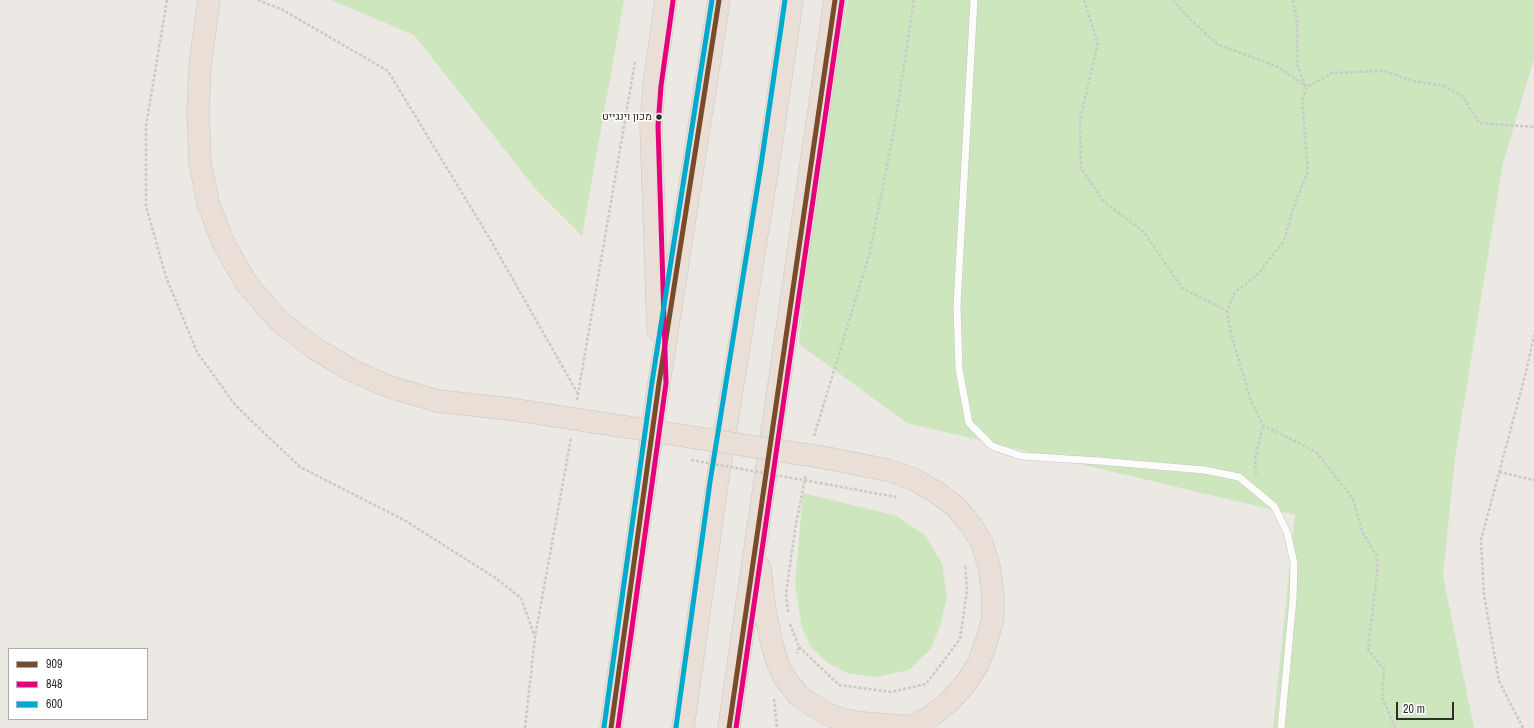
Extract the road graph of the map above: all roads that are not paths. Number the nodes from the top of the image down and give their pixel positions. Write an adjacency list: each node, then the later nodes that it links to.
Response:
1 (209, 0): 9 (highway, bridge)
2 (666, 0): 7 (highway)
3 (719, 0): 7 (highway)
4 (792, 0): 11 (highway)
5 (835, 0): 8 (highway)
6 (974, 0): 13 (lane)
7 (659, 383): 10 (highway)
8 (756, 536): 9 (highway); 12 (highway)
9 (910, 727)
10 (611, 728)
11 (683, 728)
12 (729, 728)
13 (1281, 728)

